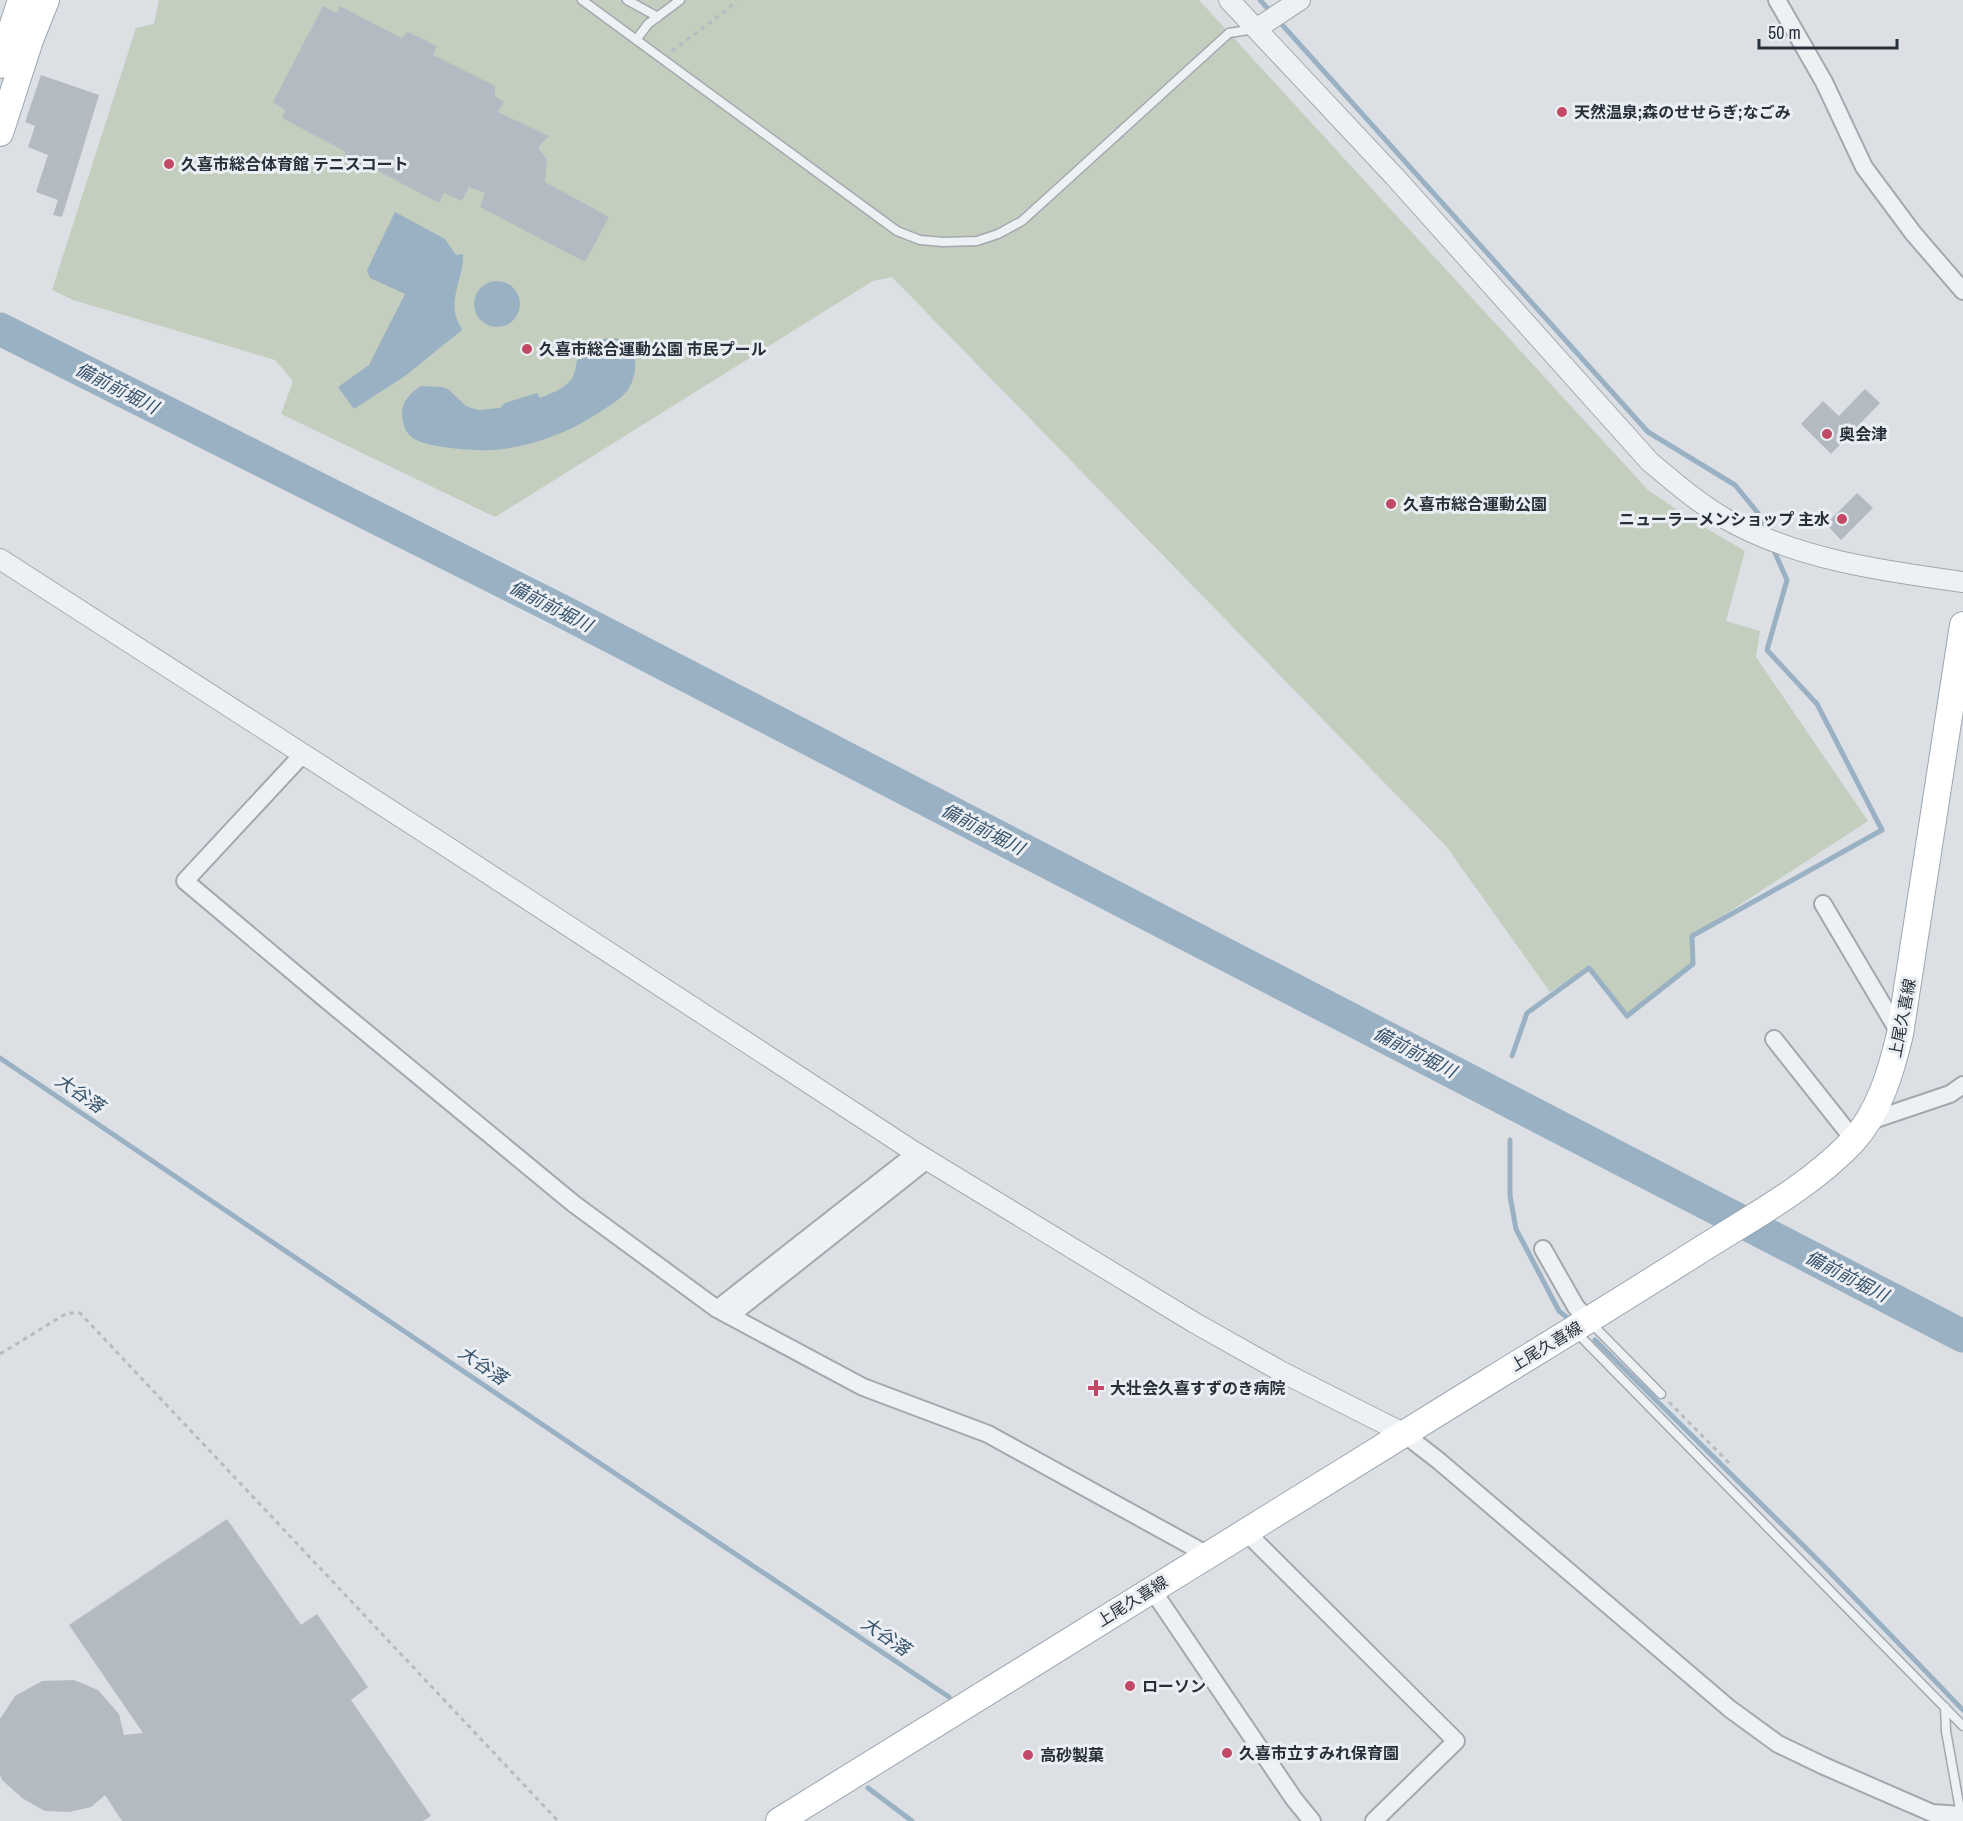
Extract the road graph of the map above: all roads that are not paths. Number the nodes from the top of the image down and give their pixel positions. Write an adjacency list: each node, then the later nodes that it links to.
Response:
1 (21, 0): 12 (main road)
2 (46, 0): 13 (main road)
3 (582, 0): 11 (lane)
4 (627, 0): 9 (lane)
5 (680, 0): 9 (lane)
6 (1229, 0): 10 (street)
7 (1300, 0): 10 (street)
8 (1777, 0): 14 (street)
9 (658, 17): 11 (lane)
10 (1256, 29): 11 (lane); 16 (street)
11 (636, 40)
12 (0, 65)
13 (0, 133)
14 (1963, 291)
15 (0, 559): 19 (street)
16 (1963, 582)
17 (1963, 625): 18 (main road, 上尾久喜線)
18 (1960, 664): 21 (main road, 上尾久喜線)
19 (303, 754): 25 (street); 27 (street)
20 (1823, 904): 21 (street)
21 (1900, 1034): 24 (main road, 上尾久喜線)
22 (1774, 1039): 24 (street)
23 (1963, 1085): 24 (street)
24 (1861, 1131): 28 (main road, 上尾久喜線)
25 (921, 1157): 27 (street); 30 (street)
26 (1543, 1249): 28 (street)
27 (723, 1312): 32 (street)
28 (1581, 1325): 29 (lane); 30 (main road, 上尾久喜線); 34 (lane)
29 (1661, 1394)
30 (1403, 1433): 31 (main road, 上尾久喜線); 36 (street)
31 (1244, 1530): 32 (main road, 上尾久喜線); 39 (street)
32 (1206, 1554): 33 (main road, 上尾久喜線)
33 (1151, 1588): 37 (main road, 上尾久喜線); 38 (street)
34 (1946, 1707): 35 (lane); 36 (lane)
35 (1963, 1726)
36 (1958, 1817)
37 (779, 1821)
38 (1312, 1821)
39 (1374, 1821)

